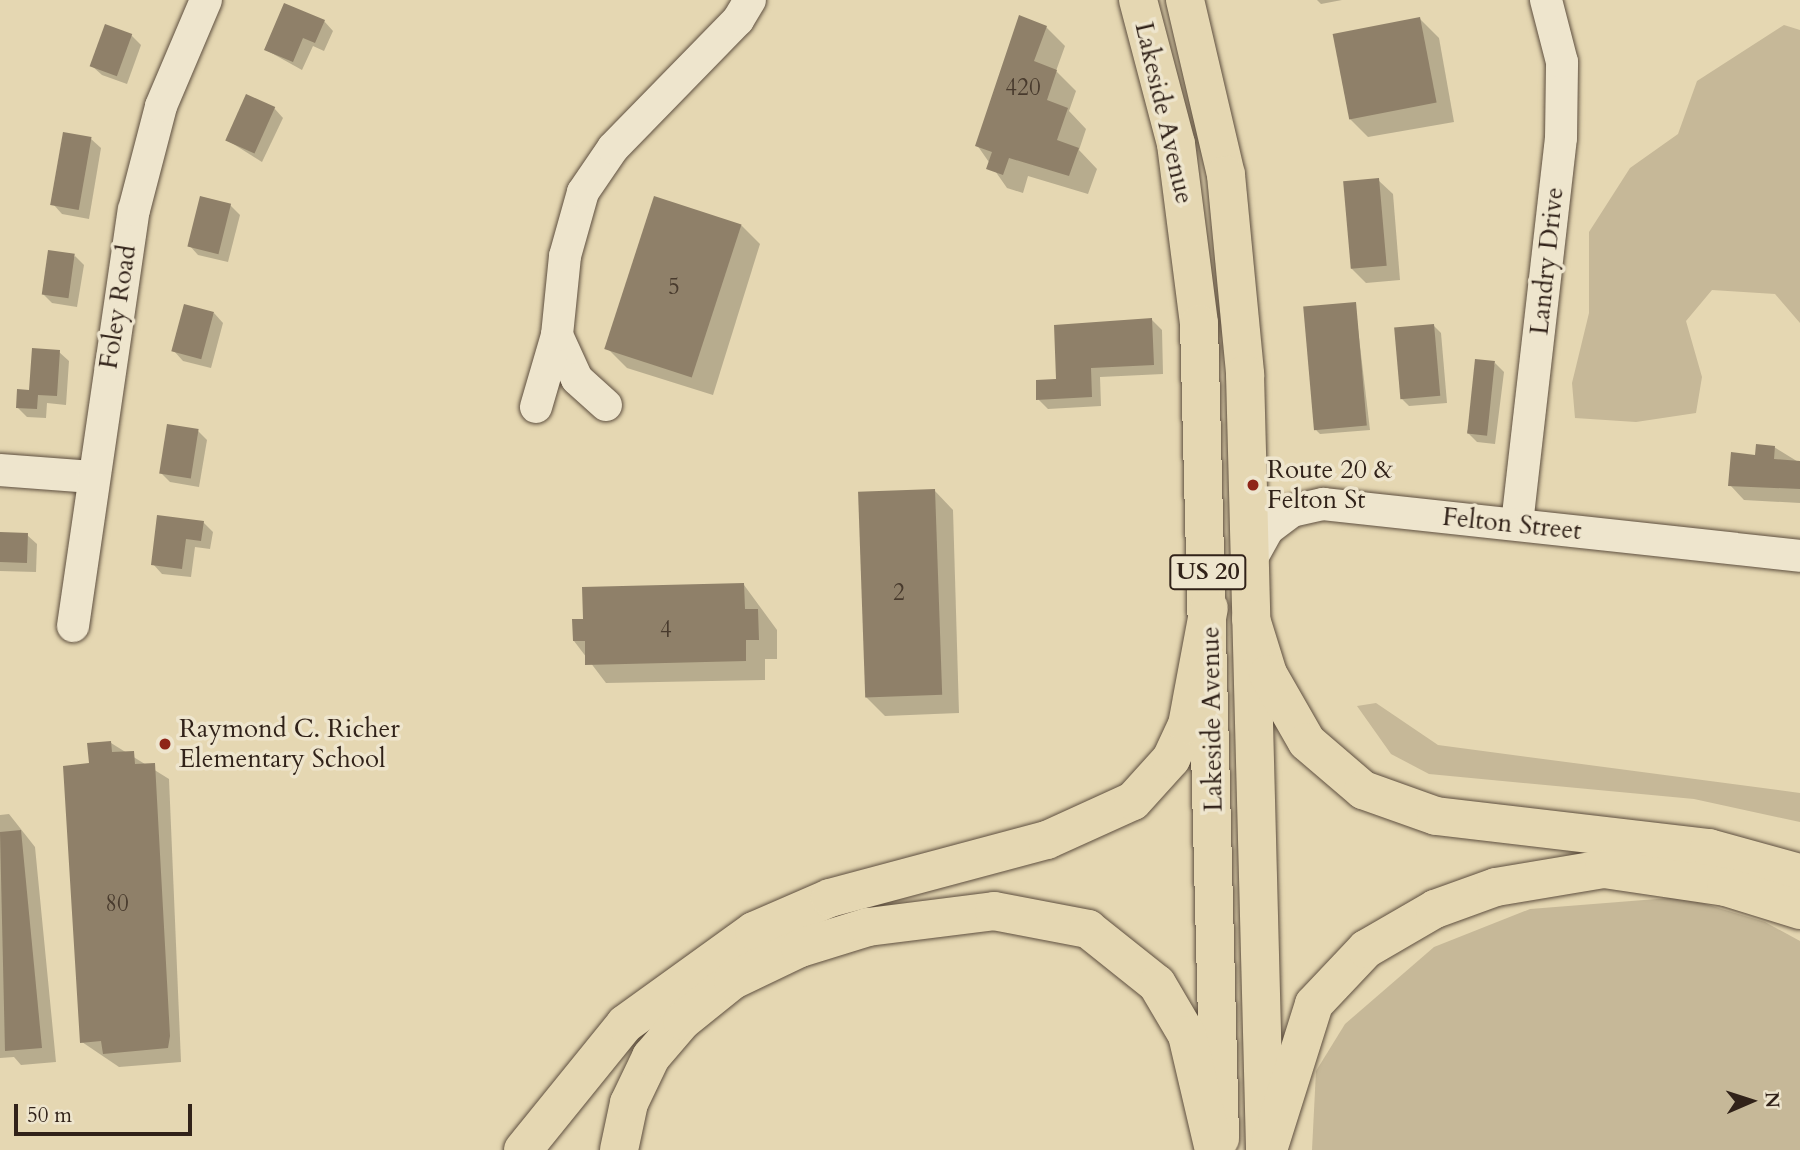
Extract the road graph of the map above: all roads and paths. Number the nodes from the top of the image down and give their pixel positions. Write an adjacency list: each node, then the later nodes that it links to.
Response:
1 (206, 0): 10 (street, Foley Road)
2 (750, 0): 6 (street)
3 (1138, 0): 14 (main road, Lakeside Avenue / US 20)
4 (1185, 0): 13 (main road, Lakeside Avenue / US 20)
5 (1546, 0): 11 (street, Landry Drive)
6 (557, 335): 7 (street); 8 (street)
7 (606, 405)
8 (536, 407)
9 (0, 470): 10 (street)
10 (93, 477): 16 (street, Foley Road)
11 (1517, 523): 12 (street, Felton Street); 13 (street, Felton Street)
12 (1800, 556)
13 (1249, 563): 15 (main road, Lakeside Avenue / US 20)
14 (1209, 608): 19 (main road); 22 (main road, Lakeside Avenue / US 20)
15 (1251, 619): 17 (main road); 23 (main road, Lakeside Avenue / US 20)
16 (72, 626)
17 (1800, 873)
18 (1800, 910): 23 (main road)
19 (523, 1150)
20 (619, 1150): 21 (main road)
21 (1214, 1150)
22 (1220, 1150)
23 (1266, 1150)

